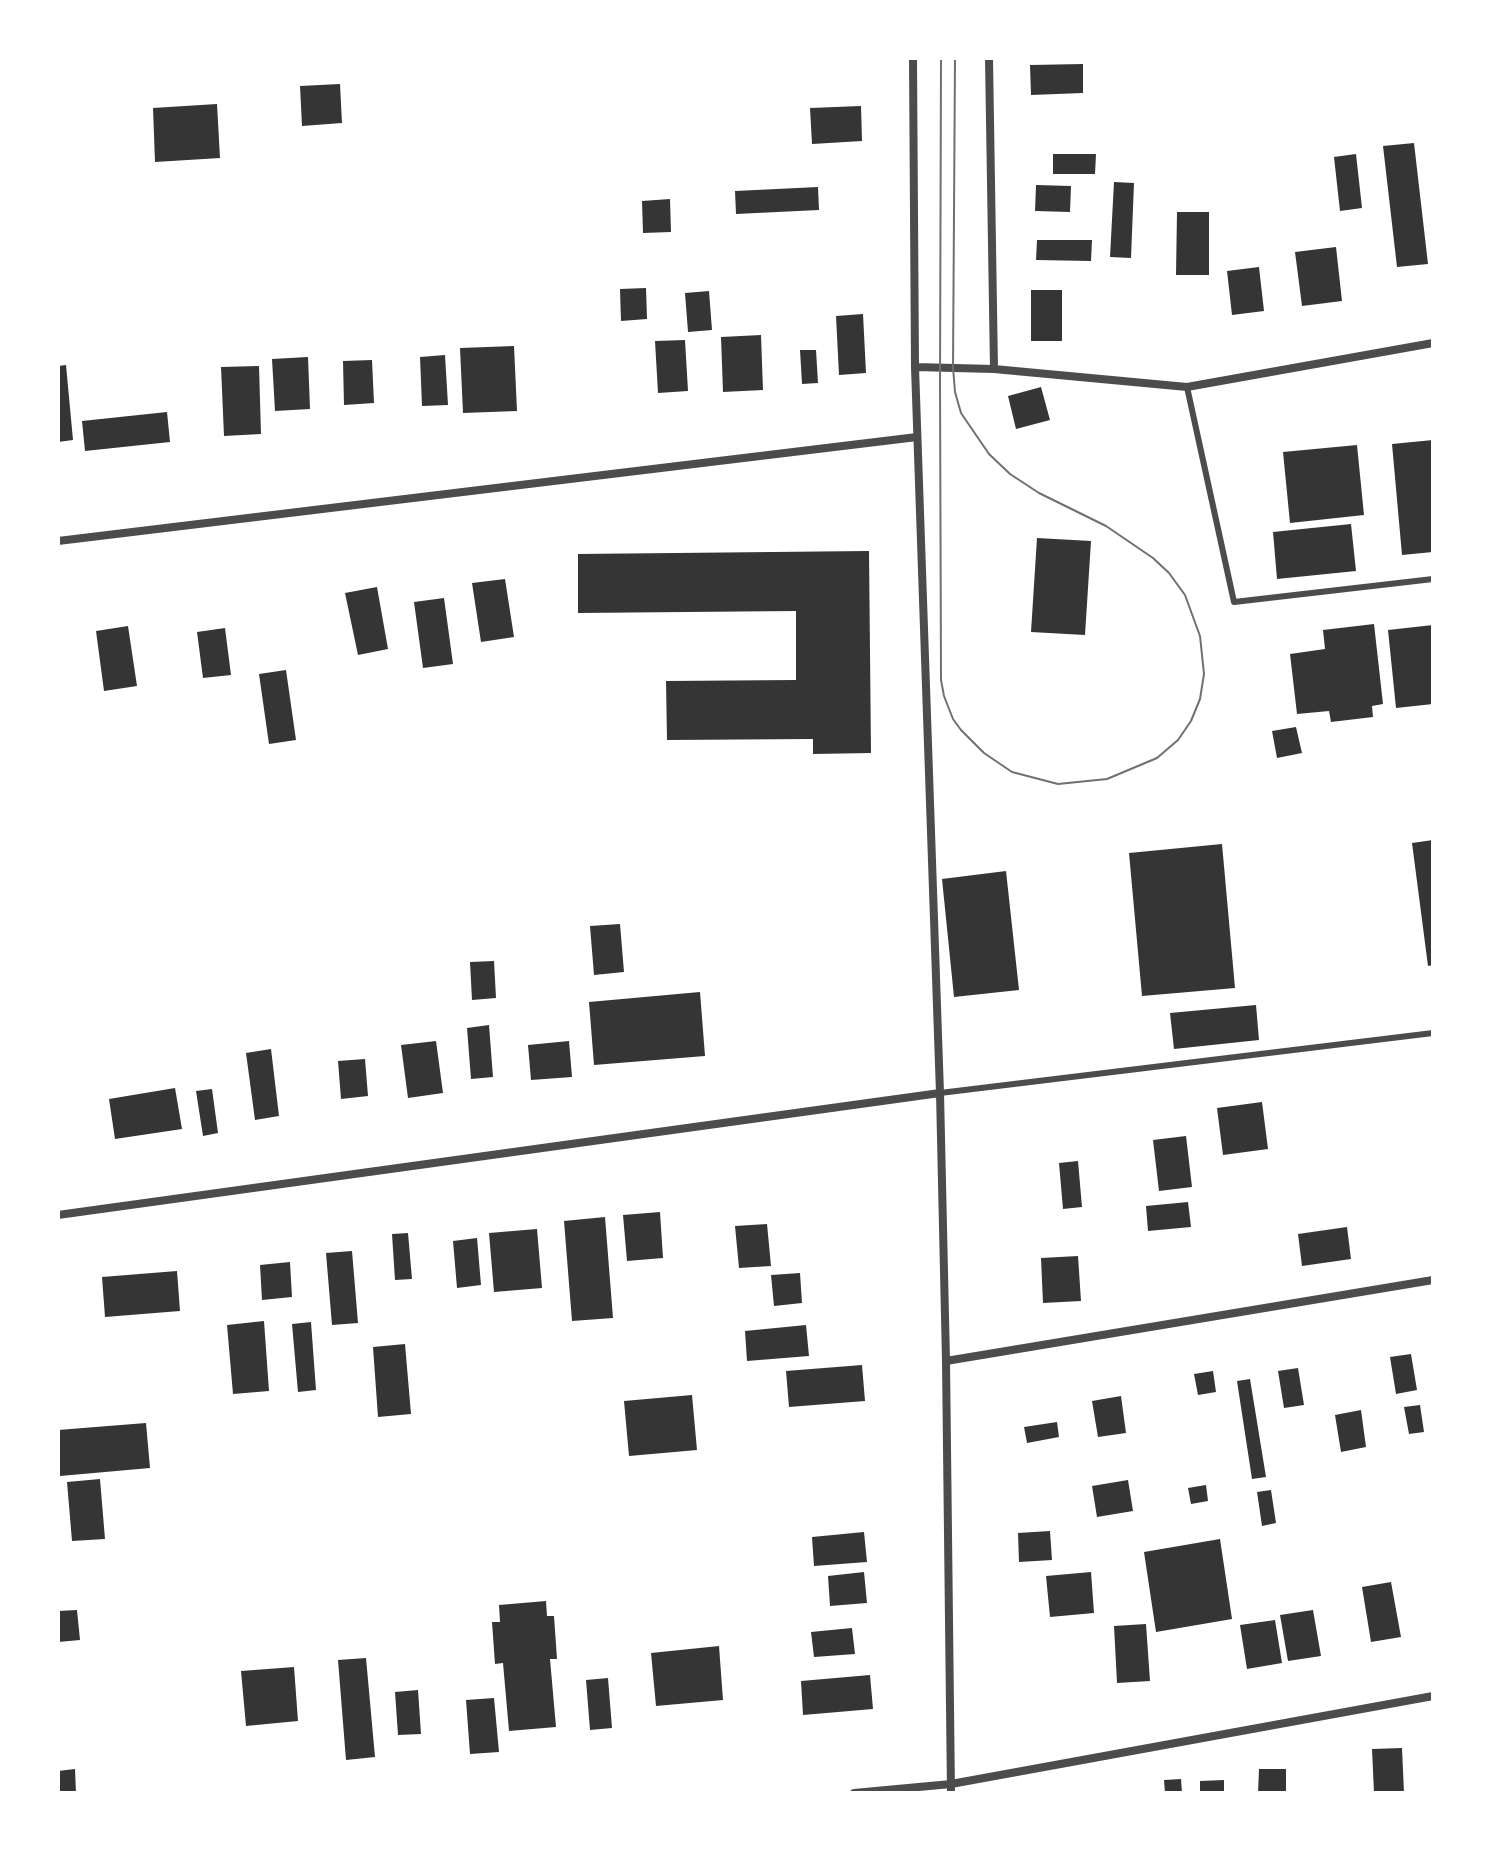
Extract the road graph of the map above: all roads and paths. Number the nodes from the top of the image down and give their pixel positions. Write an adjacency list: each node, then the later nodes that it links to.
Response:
1 (913, 58): 4 (street)
2 (989, 58): 5 (street)
3 (1433, 343): 6 (street)
4 (915, 367): 5 (street); 7 (street)
5 (994, 369): 6 (street)
6 (1187, 387): 9 (lane)
7 (917, 437): 8 (street); 11 (street)
8 (58, 541)
9 (1433, 579)
10 (1433, 1033): 11 (lane)
11 (940, 1093): 12 (street); 14 (street)
12 (58, 1215)
13 (1433, 1280): 14 (street)
14 (946, 1361): 16 (street)
15 (1433, 1696): 16 (street)
16 (951, 1788): 17 (street)
17 (854, 1793)

